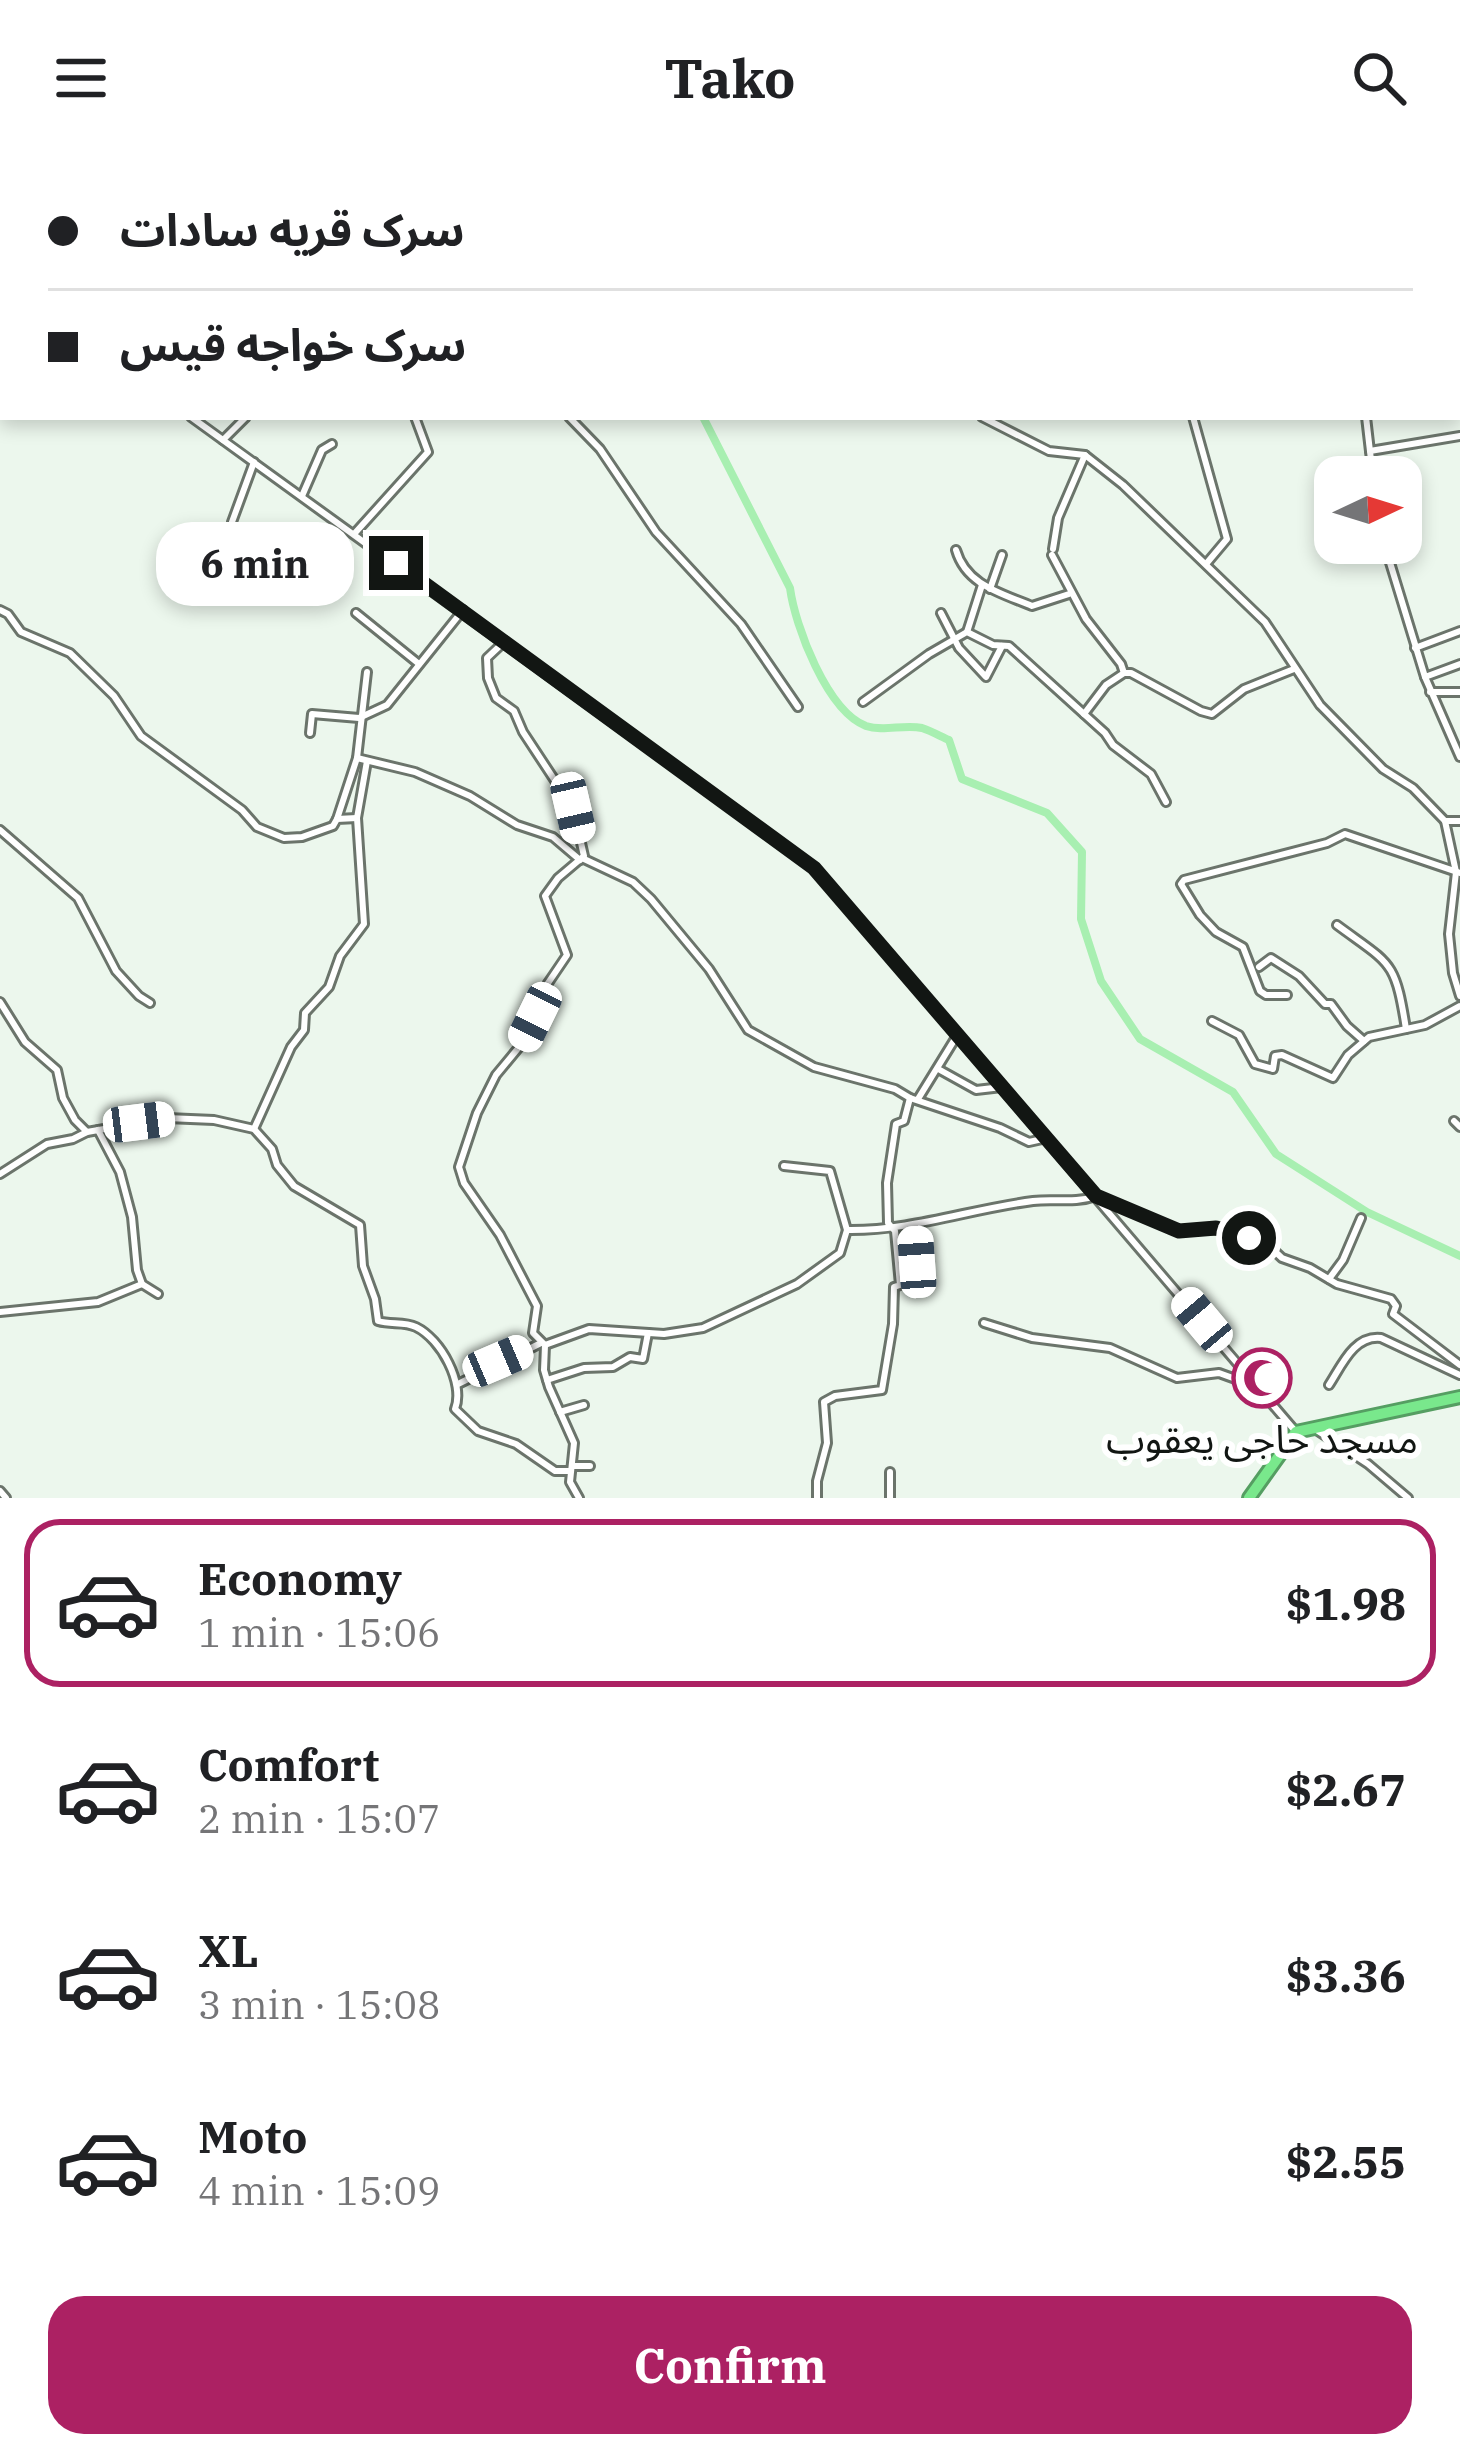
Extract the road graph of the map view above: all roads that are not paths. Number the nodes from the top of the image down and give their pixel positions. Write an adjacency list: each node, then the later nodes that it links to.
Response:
1 (195, 420): 9 (street)
2 (243, 420): 9 (street)
3 (416, 420): 17 (street)
4 (571, 420): 43 (street)
5 (988, 420): 12 (street)
6 (1193, 420): 20 (street)
7 (1366, 420): 11 (street)
8 (1460, 438): 11 (street)
9 (223, 440): 14 (street)
10 (332, 444): 15 (street)
11 (1370, 452): 13 (street)
12 (1085, 455): 20 (street); 23 (street)
13 (1370, 456)
14 (254, 462): 15 (street); 16 (street)
15 (302, 496): 17 (street)
16 (232, 522)
17 (355, 533): 25 (street)
18 (956, 550): 22 (street)
19 (1002, 555): 22 (street)
20 (1206, 564): 36 (street)
21 (1390, 564): 33 (street)
22 (986, 587): 23 (street); 28 (street)
23 (1070, 593): 38 (street)
24 (0, 610): 52 (street)
25 (463, 610): 31 (street); 34 (street)
26 (356, 613): 34 (street)
27 (941, 614): 30 (street)
28 (967, 632): 30 (street); 32 (street)
29 (1460, 632): 33 (street)
30 (957, 638): 32 (street); 42 (street)
31 (506, 641): 56 (street); 67 (street)
32 (1002, 646): 44 (street)
33 (1415, 648): 39 (street)
34 (419, 664): 45 (street)
35 (1460, 664): 39 (street)
36 (1294, 669): 38 (street); 53 (street)
37 (367, 672): 45 (street)
38 (1124, 673): 44 (street)
39 (1425, 676): 40 (street)
40 (1430, 692): 41 (street); 47 (street)
41 (1460, 692)
42 (863, 702)
43 (798, 707)
44 (1084, 714): 50 (street)
45 (363, 716): 46 (street); 48 (street)
46 (310, 734)
47 (1460, 757)
48 (357, 758): 49 (street); 52 (street)
49 (368, 761): 51 (street); 56 (street)
50 (1166, 802)
51 (357, 818): 52 (street); 72 (street)
52 (337, 819)
53 (1445, 821): 54 (street); 57 (street)
54 (1460, 821)
55 (0, 830): 63 (street)
56 (581, 859): 71 (street); 90 (street)
57 (1458, 872): 60 (street); 61 (street)
58 (1336, 925): 66 (street)
59 (1259, 967): 68 (street)
60 (1288, 995)
61 (1460, 996)
62 (0, 1002): 74 (street)
63 (150, 1003)
64 (1460, 1006): 66 (street)
65 (1212, 1021): 68 (street)
66 (1406, 1029): 68 (street)
67 (958, 1034): 69 (street); 70 (street)
68 (1364, 1040)
69 (939, 1070): 70 (street); 71 (street)
70 (1002, 1087): 75 (street)
71 (914, 1099): 75 (street); 81 (street)
72 (254, 1129): 73 (street); 93 (street)
73 (98, 1130): 74 (street); 85 (street)
74 (87, 1132): 77 (street)
75 (1046, 1138): 78 (street)
76 (784, 1166): 82 (street)
77 (0, 1174)
78 (1096, 1196): 80 (street); 84 (street); 95 (street)
79 (1361, 1218): 84 (street)
80 (914, 1226): 81 (street); 83 (street)
81 (892, 1227): 82 (street); 105 (street)
82 (847, 1230): 89 (street)
83 (917, 1262)
84 (1329, 1279): 91 (street)
85 (142, 1284): 86 (street); 87 (street)
86 (158, 1294)
87 (0, 1312)
88 (984, 1323): 95 (street)
89 (648, 1333): 90 (street); 92 (street)
90 (544, 1343): 92 (street); 93 (street)
91 (1460, 1372): 94 (street)
92 (547, 1380): 98 (street)
93 (458, 1384): 102 (street)
94 (1329, 1385)
95 (1259, 1388): 100 (street)
96 (1460, 1397): 99 (highway)
97 (584, 1405): 98 (street)
98 (560, 1412): 102 (street)
99 (1315, 1428): 100 (highway); 108 (street)
100 (1297, 1432): 107 (highway)
101 (590, 1466): 102 (street)
102 (571, 1468): 104 (street)
103 (890, 1472): 106 (street)
104 (579, 1498)
105 (817, 1498)
106 (890, 1498)
107 (1249, 1498)
108 (1408, 1498)

